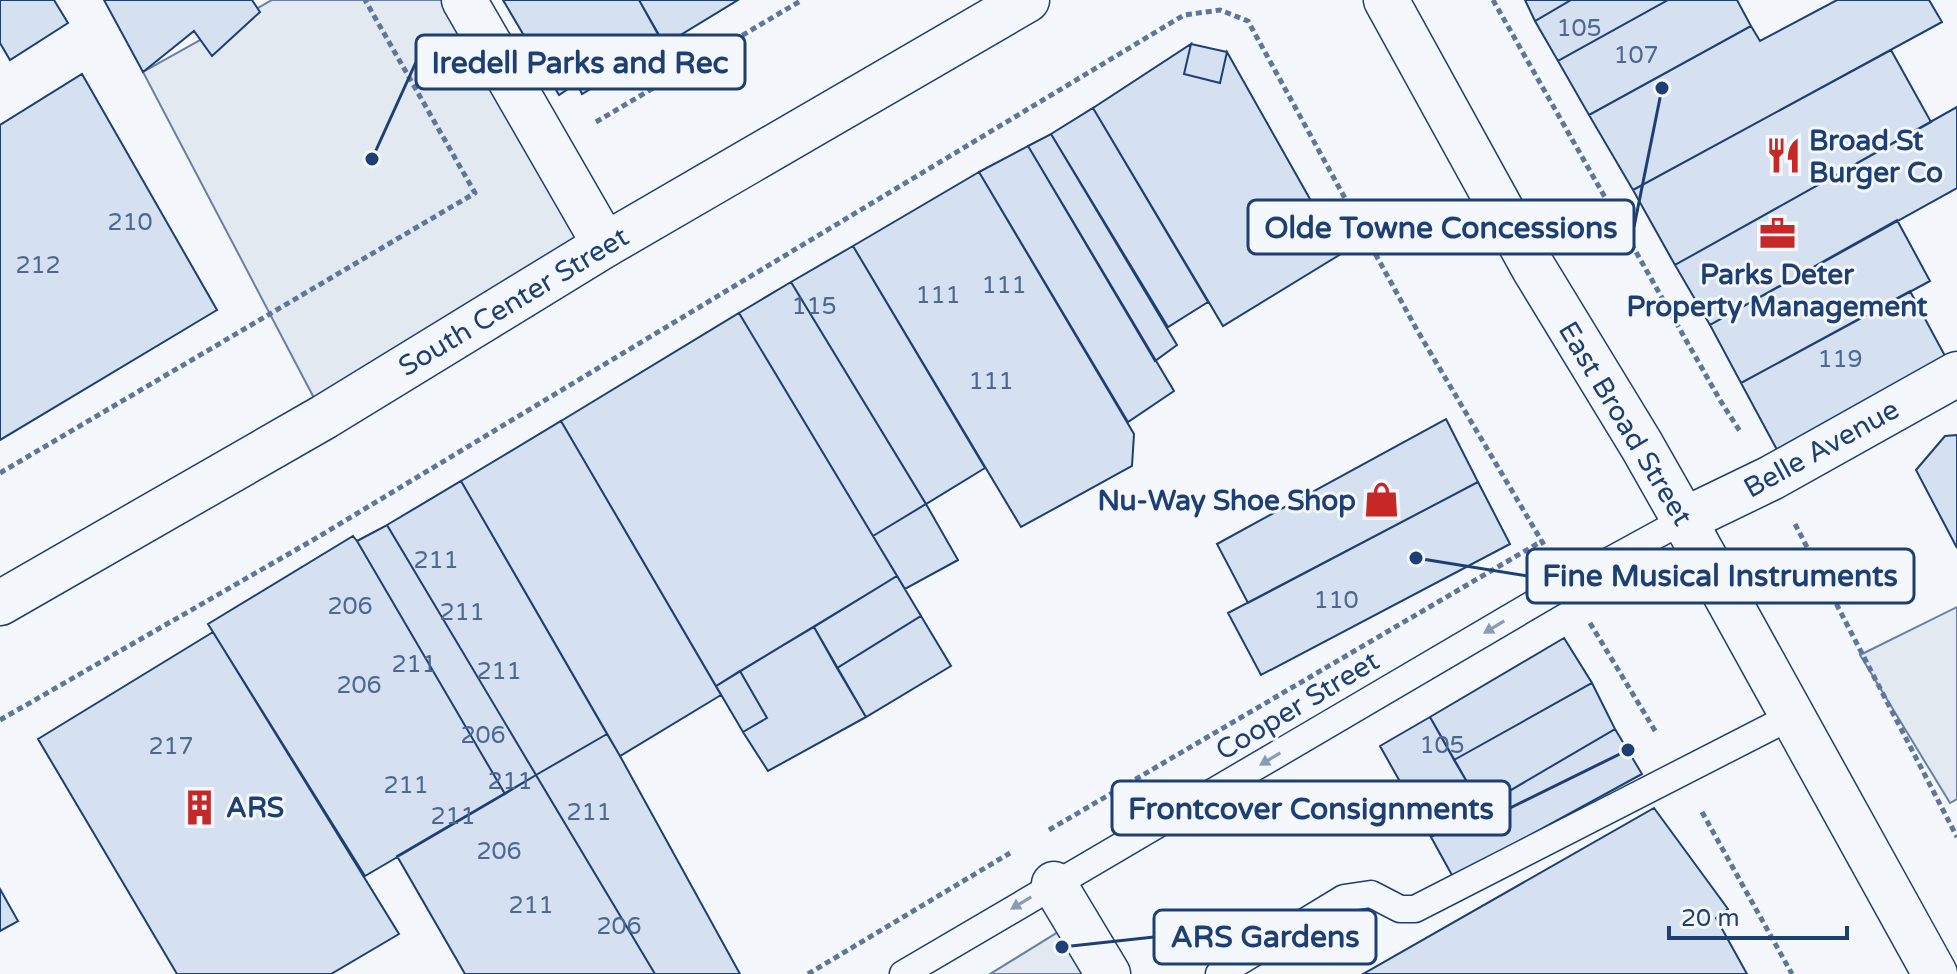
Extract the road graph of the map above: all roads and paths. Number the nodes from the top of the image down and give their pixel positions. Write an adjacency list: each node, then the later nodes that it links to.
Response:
1 (365, 0): 10 (path)
2 (464, 0): 8 (street)
3 (802, 0): 7 (path)
4 (1027, 0): 8 (street, South Center Street)
5 (1386, 0): 12 (street, East Broad Street)
6 (1493, 0): 11 (path)
7 (592, 124)
8 (605, 245): 15 (street, South Center Street)
9 (1957, 374): 11 (street, Belle Avenue)
10 (0, 473)
11 (1771, 478): 12 (street, Belle Avenue); 19 (path)
12 (1684, 520): 14 (lane, Cooper Street); 16 (street, East Broad Street)
13 (1542, 541): 14 (path); 17 (path); 18 (path)
14 (1567, 584): 21 (lane, Cooper Street, one-way to 21)
15 (0, 603)
16 (1792, 716): 25 (lane); 26 (street, East Broad Street)
17 (0, 720)
18 (1049, 830)
19 (1957, 837)
20 (1022, 846): 22 (path)
21 (1054, 884): 23 (lane, Cooper Street, one-way to 23); 24 (street)
22 (808, 974)
23 (903, 974)
24 (1108, 974)
25 (1219, 974)
26 (1935, 974)

